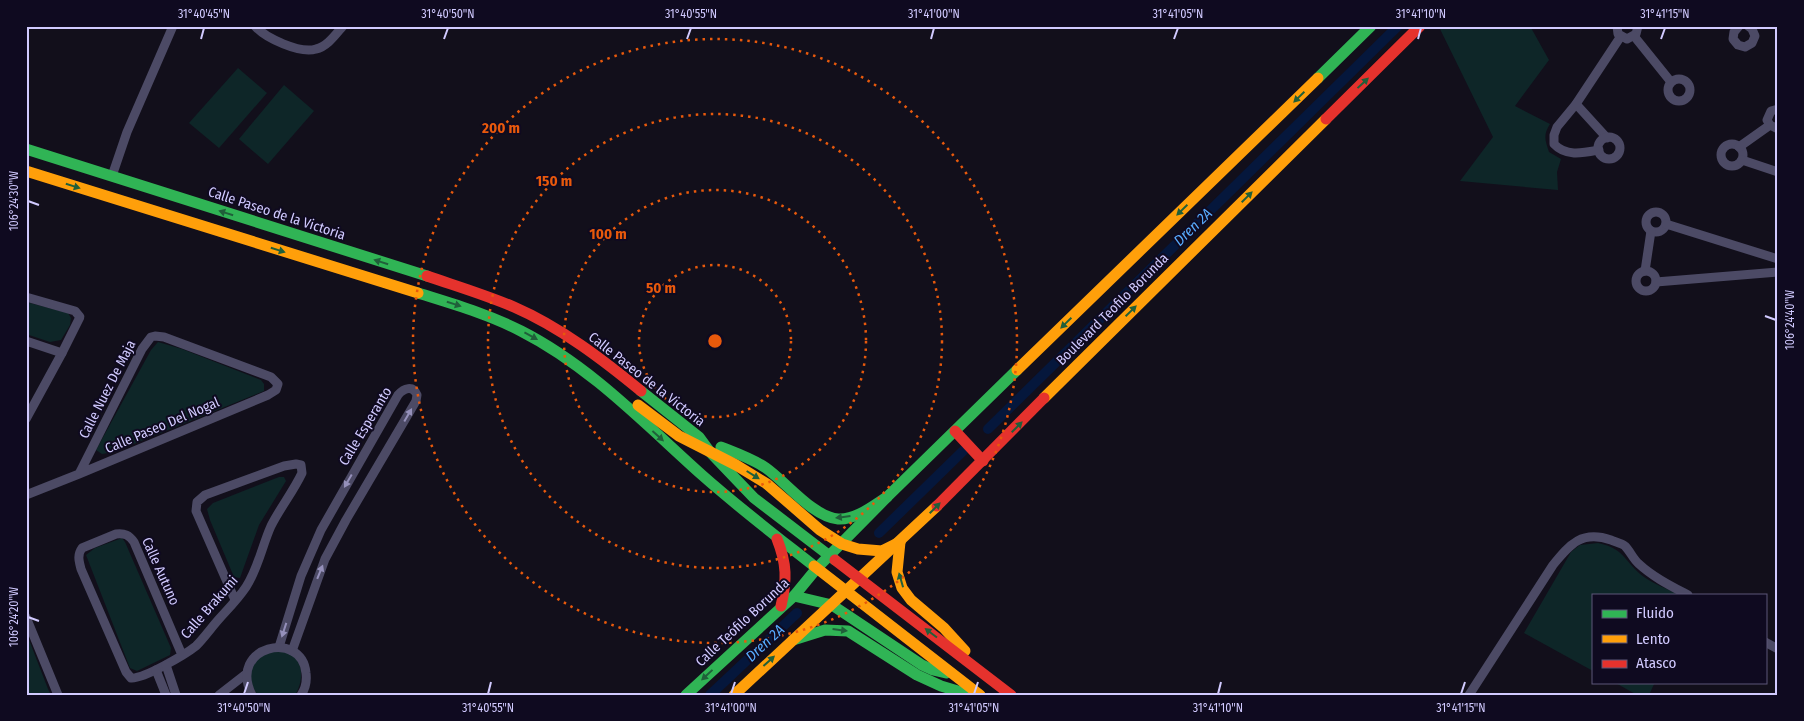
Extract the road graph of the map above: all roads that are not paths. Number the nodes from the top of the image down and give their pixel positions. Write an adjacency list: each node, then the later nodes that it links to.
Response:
1 (173, 26): 23 (street)
2 (255, 26): 3 (street)
3 (343, 26)
4 (1371, 26): 39 (main road, Boulevard Teofilo Borunda, one-way to 39)
5 (1420, 26): 43 (main road, Boulevard Teofilo Borunda, one-way to 5)
6 (1617, 26): 10 (street)
7 (1638, 26): 11 (street)
8 (1736, 27): 9 (street)
9 (1752, 27)
10 (1620, 36): 11 (street); 13 (street)
11 (1634, 36): 12 (street)
12 (1671, 82)
13 (1576, 104): 16 (street); 19 (street)
14 (1778, 109): 15 (street)
15 (1774, 127): 17 (street)
16 (1607, 138): 19 (street); 19 (street)
17 (1739, 146): 20 (street); 20 (street)
18 (26, 149): 23 (main road, Calle Paseo de la Victoria)
19 (1599, 150)
20 (1742, 160): 22 (street)
21 (26, 171): 30 (main road, one-way to 30)
22 (1778, 172)
23 (112, 176): 29 (main road, Calle Paseo de la Victoria, one-way to 23)
24 (1666, 224): 25 (street); 25 (street); 26 (street)
25 (1651, 231): 27 (street)
26 (1778, 259)
27 (1645, 271): 31 (street); 31 (street)
28 (1778, 272): 31 (street)
29 (428, 276): 30 (main road); 40 (main road, Calle Paseo de la Victoria)
30 (382, 282): 35 (main road, one-way to 35)
31 (1656, 282)
32 (26, 297): 34 (street)
33 (26, 341): 34 (street)
34 (62, 353): 37 (street)
35 (597, 381): 42 (main road); 47 (main road, one-way to 47)
36 (278, 387): 44 (street, Calle Paseo Del Nogal); 44 (street, Calle Nuez De Maja)
37 (27, 415)
38 (378, 430): 41 (street); 41 (street, Calle Esperanto, one-way to 38); 62 (street, Calle Esperanto, one-way to 62)
39 (955, 431): 43 (main road); 46 (main road, Boulevard Teofilo Borunda)
40 (699, 437): 42 (main road, Calle Paseo de la Victoria); 46 (main road, one-way to 40)
41 (394, 438): 64 (street, Calle Esperanto, one-way to 41)
42 (710, 452): 49 (main road, one-way to 49); 50 (main road, Calle Paseo de la Victoria)
43 (983, 461): 48 (main road, Boulevard Teofilo Borunda, one-way to 43)
44 (79, 474): 45 (street, Calle Paseo Del Nogal)
45 (26, 494)
46 (886, 497): 49 (main road, Boulevard Teofilo Borunda)
47 (776, 538): 51 (main road); 57 (main road)
48 (900, 542): 49 (main road); 52 (main road, Boulevard Teofilo Borunda); 67 (main road, one-way to 48)
49 (842, 544): 50 (main road, Boulevard Teofilo Borunda)
50 (830, 556): 51 (main road, Boulevard Teofilo Borunda); 52 (main road, Calle Paseo de la Victoria)
51 (817, 568): 53 (main road); 55 (main road, Calle Teófilo Borunda)
52 (860, 578): 53 (main road, Boulevard Teofilo Borunda); 67 (main road, Calle Paseo de la Victoria, one-way to 52)
53 (846, 592): 58 (main road); 70 (main road)
54 (1686, 594): 84 (street)
55 (794, 596): 57 (main road, Calle Teófilo Borunda); 58 (main road)
56 (236, 600): 56 (street, Calle Brakumi); 65 (street, Calle Brakumi)
57 (781, 606): 78 (main road, Calle Teófilo Borunda, one-way to 78)
58 (832, 606): 60 (main road); 70 (main road)
59 (26, 617): 73 (street)
60 (793, 640): 79 (main road, one-way to 60); 80 (main road, one-way to 80)
61 (1766, 643): 63 (street)
62 (279, 647): 64 (street); 69 (street)
63 (1778, 649)
64 (292, 651): 72 (street)
65 (182, 655): 66 (street, Calle Brakumi); 71 (street, Calle Autuno)
66 (166, 665): 68 (street, Calle Brakumi); 75 (street)
67 (978, 668): 83 (main road, Calle Paseo de la Victoria)
68 (156, 670): 71 (street, Calle Brakumi); 74 (street)
69 (246, 674): 76 (street); 77 (street)
70 (953, 674): 81 (main road); 82 (main road)
71 (128, 676)
72 (304, 693)
73 (58, 695)
74 (166, 695)
75 (176, 695)
76 (218, 695)
77 (252, 695)
78 (686, 695)
79 (734, 695)
80 (971, 695)
81 (980, 695)
82 (992, 695)
83 (1011, 695)
84 (1469, 695)

